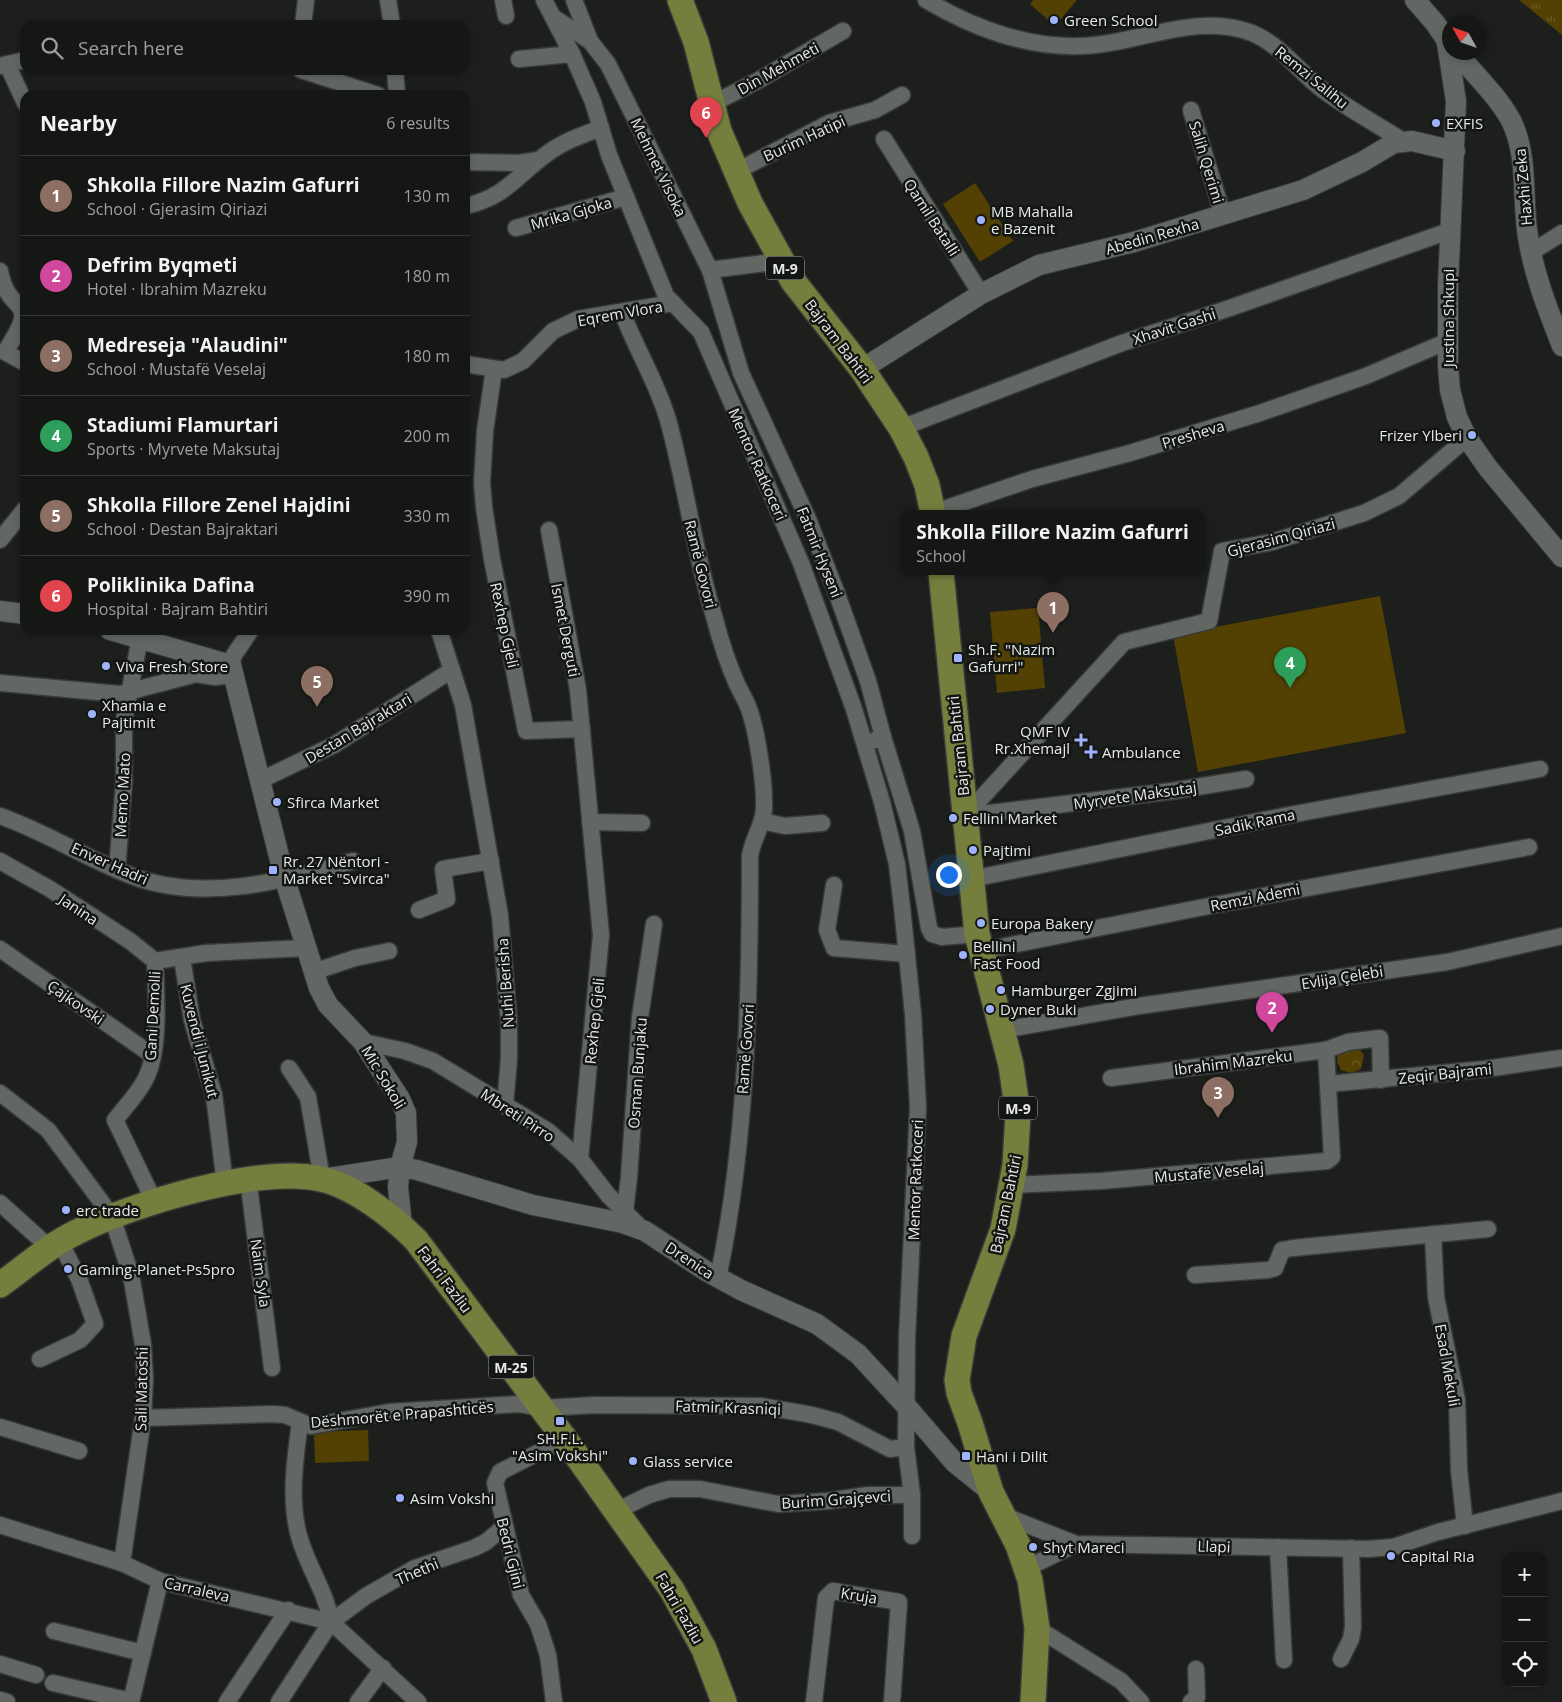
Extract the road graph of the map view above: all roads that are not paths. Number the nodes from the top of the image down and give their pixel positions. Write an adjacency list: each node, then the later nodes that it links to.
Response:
1 (306, 0): 9 (street)
2 (388, 0): 10 (street)
3 (544, 0): 8 (street, Mentor Ratkoceri)
4 (574, 0): 13 (street)
5 (680, 0): 26 (main road, Bajram Bahtiri / M-9)
6 (926, 0): 30 (street, Remzi Salihu)
7 (1415, 0): 12 (street)
8 (555, 18): 13 (street, Mehmet Visoka); 14 (street, Mentor Ratkoceri)
9 (304, 20)
10 (391, 20)
11 (843, 30): 26 (street, Din Mehmeti)
12 (1442, 34)
13 (590, 41): 43 (street, Mehmet Visoka)
14 (572, 54): 15 (street); 28 (street, Mentor Ratkoceri)
15 (519, 59)
16 (1452, 60): 31 (street, Justina Shkupi)
17 (1462, 60): 41 (street, Haxhi Zeka)
18 (20, 61): 19 (street)
19 (4, 65): 24 (street)
20 (316, 75): 22 (street)
21 (395, 75): 23 (street)
22 (363, 90)
23 (397, 90)
24 (20, 93)
25 (902, 96): 34 (street, Burim Hatipi)
26 (712, 104): 34 (main road, Bajram Bahtiri / M-9)
27 (1191, 110): 37 (street, Salih Qerimi)
28 (600, 128): 32 (street); 35 (street, Mentor Ratkoceri)
29 (884, 139): 45 (street, Qamil Batalli)
30 (1403, 141): 31 (street); 37 (street, Abedin Rexha)
31 (1455, 151): 39 (street, Justina Shkupi)
32 (538, 160): 33 (street); 36 (street)
33 (470, 162)
34 (735, 172): 42 (main road, Bajram Bahtiri / M-9)
35 (626, 197): 38 (street, Mrika Gjoka); 46 (street, Mentor Ratkoceri)
36 (470, 205)
37 (1223, 215): 45 (street, Abedin Rexha)
38 (516, 228)
39 (1449, 231): 50 (street, Justina Shkupi); 59 (street, Xhavit Gashi)
40 (1562, 233): 41 (street, Haxhi Zeka)
41 (1530, 253): 51 (street, Haxhi Zeka)
42 (780, 259): 43 (street); 55 (main road, Bajram Bahtiri / M-9)
43 (710, 270): 57 (street, Fatmir Hyseni)
44 (0, 271): 47 (street)
45 (981, 294): 55 (street, Abedin Rexha)
46 (672, 303): 48 (street, Eqrem Vlora); 58 (street, Mentor Ratkoceri)
47 (20, 306)
48 (622, 312): 56 (street, Eqrem Vlora); 86 (street, Ramë Govori)
49 (20, 328): 52 (street)
50 (1448, 341): 60 (street, Justina Shkupi); 62 (street, Presheva)
51 (1562, 346)
52 (3, 350): 53 (street)
53 (20, 360)
54 (470, 365): 56 (street, Eqrem Vlora)
55 (862, 369): 59 (main road, Bajram Bahtiri / M-9)
56 (494, 370): 78 (street, Rexhep Gjeli)
57 (741, 373): 58 (street); 79 (street, Fatmir Hyseni)
58 (721, 381): 80 (street, Mentor Ratkoceri)
59 (901, 428): 61 (main road, Bajram Bahtiri / M-9)
60 (1467, 438): 66 (street, Justina Shkupi); 85 (street, Gjerasim Qiriazi)
61 (932, 510)
62 (944, 510)
63 (20, 515): 65 (street)
64 (549, 530): 78 (street, Ismet Derguti)
65 (0, 540)
66 (1562, 558)
67 (941, 575): 85 (main road, Bajram Bahtiri / M-9)
68 (1, 609): 69 (street)
69 (20, 613)
70 (129, 635): 73 (street)
71 (248, 635): 74 (street)
72 (442, 635): 75 (street, Nuhi Berisha)
73 (140, 638): 74 (street); 77 (street, Memo Mato)
74 (232, 670): 77 (street); 83 (street, Mic Sokoli)
75 (452, 670): 83 (street, Destan Bajraktari); 93 (street, Nuhi Berisha)
76 (0, 683): 77 (street)
77 (130, 691): 94 (street, Memo Mato)
78 (582, 730): 87 (street, Rexhep Gjeli)
79 (883, 737): 80 (street); 101 (street, Fatmir Hyseni)
80 (865, 743): 105 (street, Mentor Ratkoceri)
81 (1540, 769): 95 (street, Sadik Rama)
82 (1246, 779): 85 (street, Myrvete Maksutaj)
83 (260, 780): 96 (street, Mic Sokoli)
84 (0, 816): 94 (street, Enver Hadri)
85 (965, 816): 95 (main road, Bajram Bahtiri / M-9)
86 (762, 821): 89 (street); 134 (street, Ramë Govori)
87 (590, 822): 88 (street); 120 (street, Rexhep Gjeli)
88 (642, 823)
89 (822, 823)
90 (1529, 847): 101 (street, Remzi Ademi)
91 (353, 860): 96 (street)
92 (0, 861): 107 (street, Janina)
93 (491, 861): 98 (street); 119 (street, Nuhi Berisha)
94 (118, 870): 96 (street, Enver Hadri)
95 (971, 879): 101 (main road, Bajram Bahtiri / M-9)
96 (285, 880): 102 (street, Mic Sokoli)
97 (834, 885): 105 (street)
98 (420, 910)
99 (654, 924): 128 (street, Osman Bunjaku)
100 (1562, 936): 109 (street, Evlija Çelebi)
101 (979, 942): 109 (main road, Bajram Bahtiri / M-9)
102 (306, 948): 106 (street, Gani Demolli); 108 (street, Mic Sokoli)
103 (0, 949): 112 (street, Çajkovski)
104 (390, 951): 108 (street)
105 (907, 954): 138 (street, Mentor Ratkoceri)
106 (182, 958): 107 (street, Gani Demolli); 123 (street, Kuvendi i Junikut)
107 (155, 962): 112 (street, Gani Demolli)
108 (314, 972): 110 (street, Mic Sokoli)
109 (1002, 1030): 124 (main road, Bajram Bahtiri / M-9)
110 (363, 1042): 119 (street, Mbreti Pirro); 121 (street, Mic Sokoli)
111 (1326, 1050): 115 (street, Ibrahim Mazreku); 116 (street, Ibrahim Mazreku); 117 (street)
112 (152, 1055): 126 (street, Gani Demolli)
113 (1562, 1058): 116 (street, Zeqir Bajrami)
114 (289, 1068): 122 (street)
115 (1111, 1078)
116 (1381, 1080): 117 (street, Zeqir Bajrami)
117 (1328, 1084): 124 (street, Mustafë Veselaj)
118 (0, 1093): 127 (street, Sali Matoshi)
119 (505, 1106): 120 (street, Mbreti Pirro)
120 (580, 1159): 128 (street, Mbreti Pirro)
121 (400, 1167): 122 (street, Drenica); 128 (street, Drenica); 129 (street, Mic Sokoli)
122 (322, 1179): 123 (main road, Fahri Fazliu / M-25); 129 (main road, Fahri Fazliu / M-25)
123 (237, 1181): 126 (main road, Fahri Fazliu / M-25); 137 (street, Naim Syla)
124 (1012, 1185): 146 (main road, Bajram Bahtiri / M-9)
125 (0, 1203): 132 (street)
126 (155, 1203): 127 (main road, Fahri Fazliu / M-25)
127 (112, 1217): 132 (main road, Fahri Fazliu / M-25); 140 (street, Sali Matoshi)
128 (624, 1218): 134 (street, Drenica)
129 (402, 1226): 139 (main road, Fahri Fazliu / M-25)
130 (1488, 1229): 131 (street)
131 (1433, 1234): 133 (street); 153 (street, Esad Mekuli)
132 (55, 1245): 135 (main road, Fahri Fazliu / M-25); 136 (street)
133 (1195, 1275)
134 (718, 1278): 138 (street, Drenica)
135 (0, 1285)
136 (40, 1359)
137 (272, 1368)
138 (907, 1407): 144 (street, Burim Grajçevci); 146 (street, Drenica)
139 (542, 1408): 141 (street, Dëshmorët e Prapashticës); 143 (main road, Fahri Fazliu / M-25); 144 (street, Fatmir Krasniqi)
140 (143, 1418): 141 (street, Dëshmorët e Prapashticës); 158 (street, Sali Matoshi)
141 (300, 1422): 162 (street)
142 (0, 1427): 145 (street)
143 (565, 1439): 149 (main road, Fahri Fazliu / M-25); 152 (street, Bedri Gjini)
144 (906, 1447): 147 (street, Burim Grajçevci)
145 (79, 1451)
146 (991, 1492): 150 (main road, Bajram Bahtiri / M-9)
147 (912, 1495): 149 (street, Burim Grajçevci); 154 (street, Burim Grajçevci)
148 (1562, 1501): 153 (street, Llapi)
149 (616, 1511): 181 (main road, Fahri Fazliu / M-25)
150 (1005, 1516): 155 (street, Llapi); 159 (main road, Bajram Bahtiri / M-9)
151 (0, 1525): 158 (street, Carraleva)
152 (505, 1526): 162 (street, Thethi); 180 (street, Bedri Gjini)
153 (1465, 1526): 157 (street, Llapi)
154 (912, 1536)
155 (1076, 1544): 156 (street, Llapi); 159 (street, Llapi)
156 (1278, 1547): 157 (street, Llapi); 167 (street)
157 (1352, 1548): 166 (street)
158 (122, 1563): 160 (street, Carraleva)
159 (1027, 1568): 163 (main road, Bajram Bahtiri / M-9)
160 (160, 1581): 161 (street, Carraleva); 165 (street)
161 (288, 1610): 162 (street, Carraleva); 176 (street)
162 (331, 1622): 169 (street, Carraleva); 177 (street)
163 (1037, 1628): 184 (main road, Bajram Bahtiri / M-9); 185 (street)
164 (54, 1631): 165 (street)
165 (143, 1653): 175 (street)
166 (1341, 1659)
167 (1284, 1660)
168 (0, 1664): 171 (street)
169 (383, 1668): 178 (street); 179 (street, Carraleva)
170 (1196, 1669): 186 (street)
171 (36, 1676)
172 (53, 1683): 175 (street)
173 (0, 1700): 174 (street)
174 (7, 1702)
175 (131, 1702)
176 (227, 1702)
177 (279, 1702)
178 (358, 1702)
179 (418, 1702)
180 (554, 1702)
181 (724, 1702)
182 (814, 1702): 183 (street, Kruja)
183 (892, 1702)
184 (1033, 1702)
185 (1141, 1702)
186 (1191, 1702)

